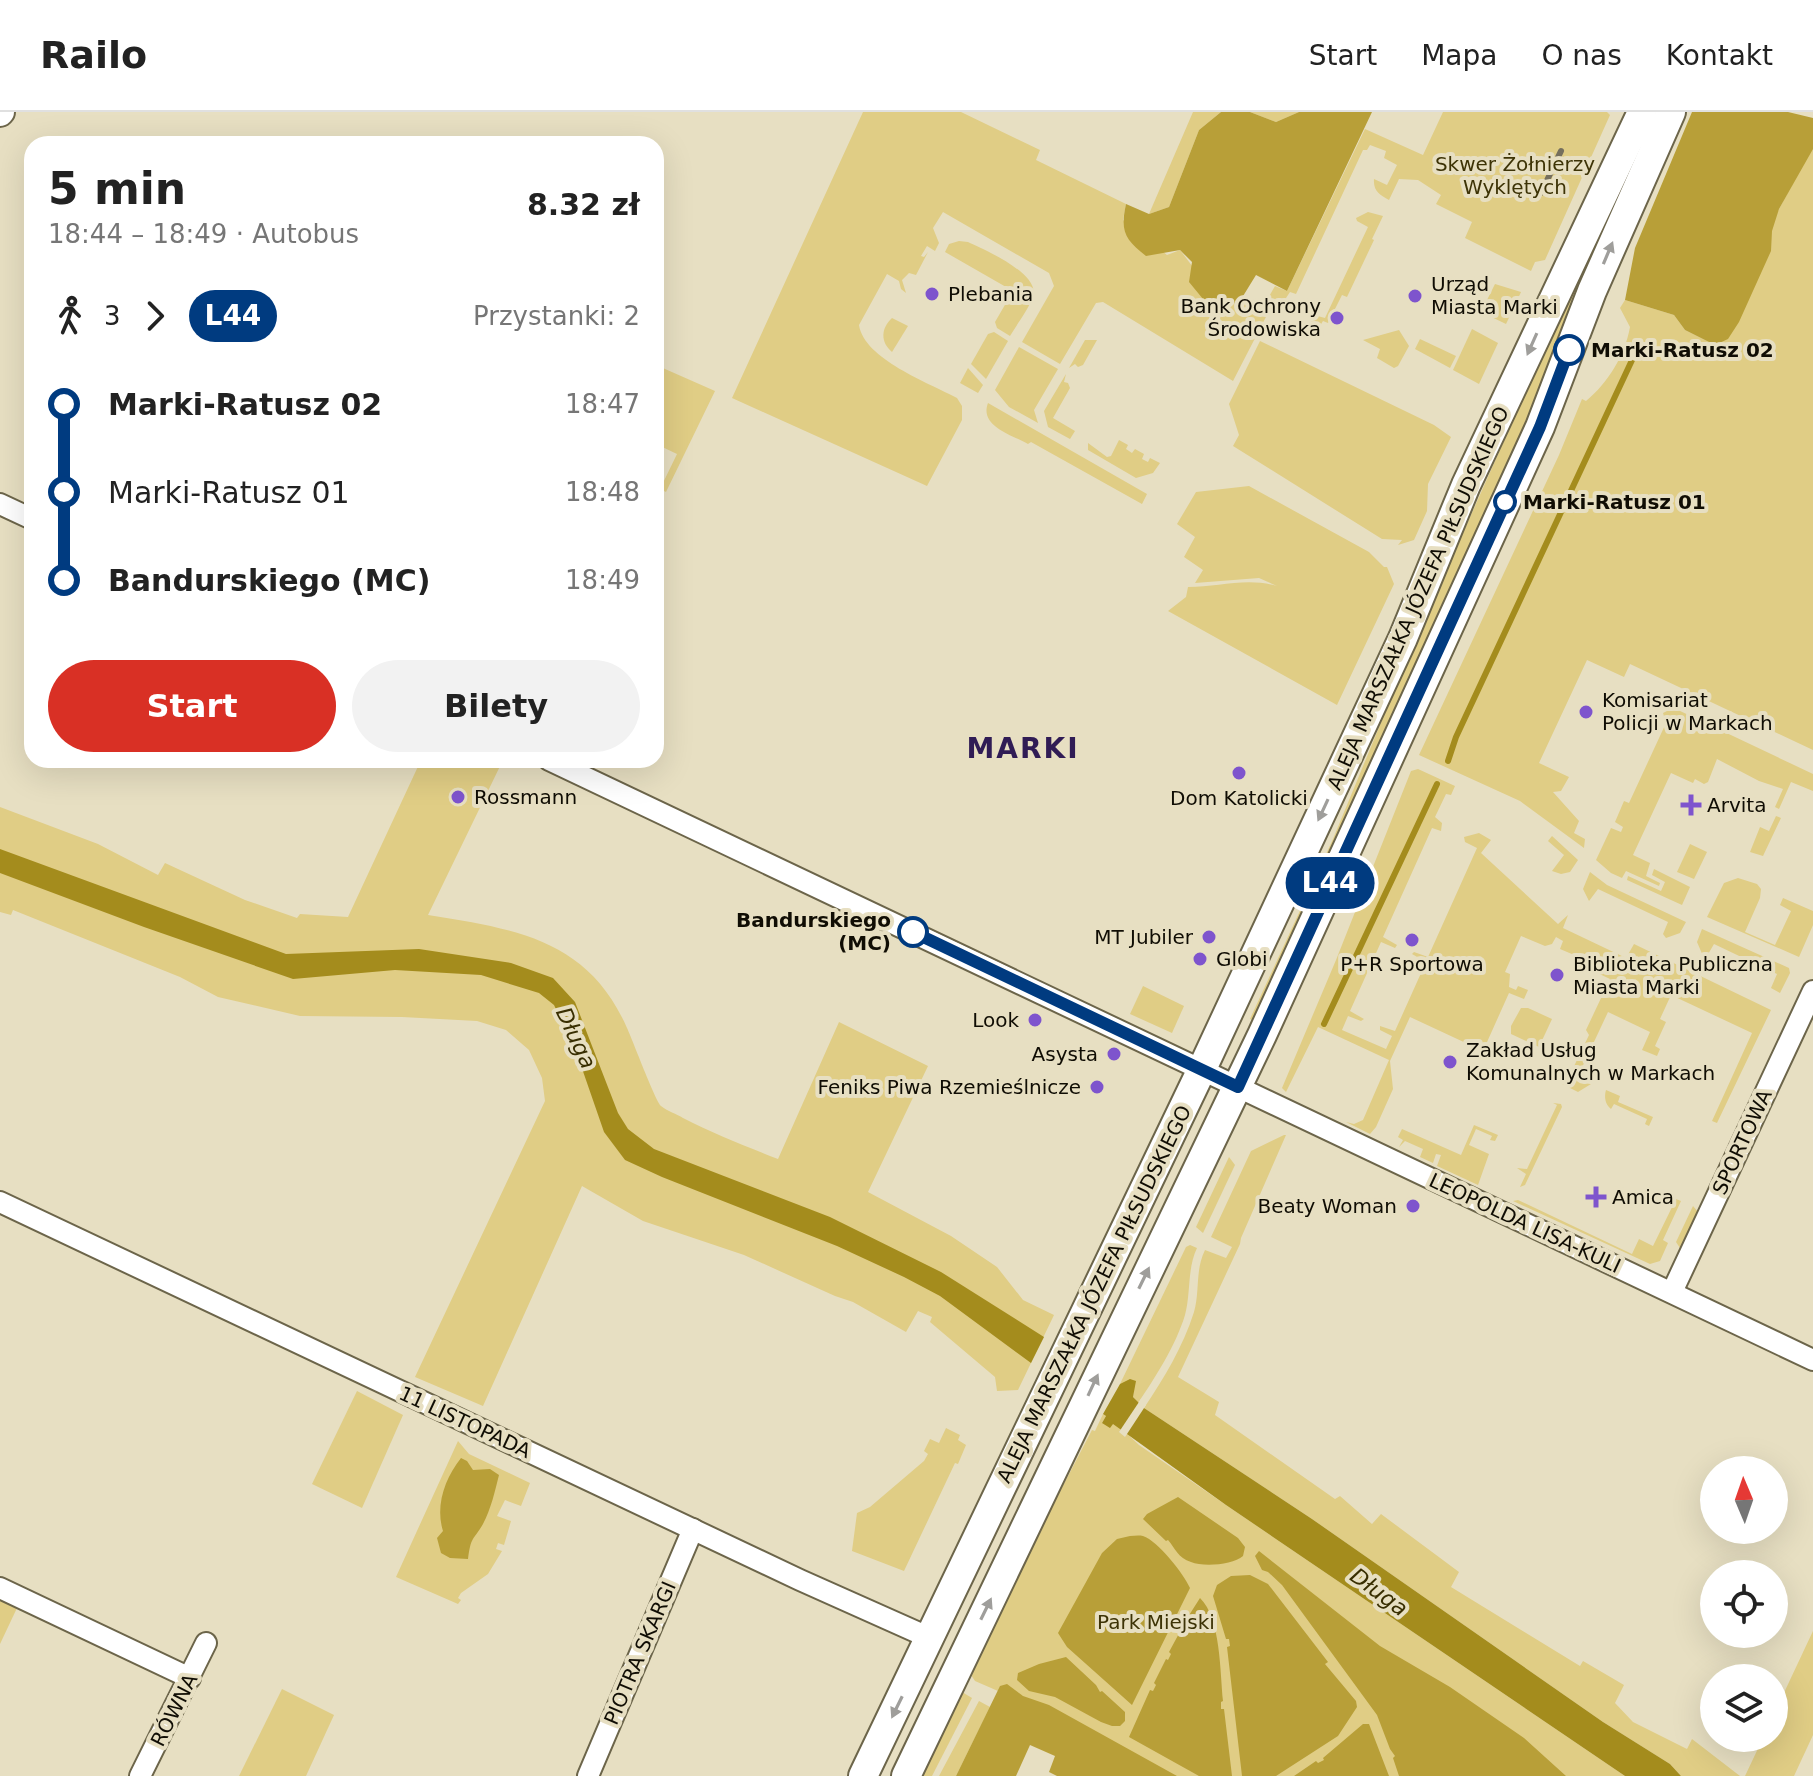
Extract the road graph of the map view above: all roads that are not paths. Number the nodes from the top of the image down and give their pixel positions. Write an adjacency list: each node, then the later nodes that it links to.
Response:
1 (1642, 112): 7 (main road, ALEJA MARSZAŁKA JÓZEFA PIŁSUDSKIEGO, one-way to 7)
2 (1671, 112): 8 (main road, ALEJA MARSZAŁKA JÓZEFA PIŁSUDSKIEGO, one-way to 2)
3 (0, 504): 4 (street)
4 (24, 515)
5 (566, 768): 7 (street, LEOPOLDA LISA-KULI)
6 (1813, 991): 10 (street, SPORTOWA)
7 (1202, 1069): 8 (street, LEOPOLDA LISA-KULI); 14 (main road, ALEJA MARSZAŁKA JÓZEFA PIŁSUDSKIEGO)
8 (1238, 1087): 10 (street, LEOPOLDA LISA-KULI); 20 (main road, ALEJA MARSZAŁKA JÓZEFA PIŁSUDSKIEGO, one-way to 8)
9 (0, 1202): 12 (street, 11 LISTOPADA)
10 (1672, 1292): 11 (street, LEOPOLDA LISA-KULI)
11 (1813, 1360)
12 (693, 1529): 14 (street, 11 LISTOPADA); 18 (street, PIOTRA SKARGI)
13 (0, 1588): 16 (street)
14 (930, 1638): 19 (main road, ALEJA MARSZAŁKA JÓZEFA PIŁSUDSKIEGO, one-way to 19)
15 (206, 1643): 16 (street, RÓWNA)
16 (190, 1678): 17 (street, RÓWNA)
17 (140, 1776)
18 (588, 1776)
19 (863, 1776)
20 (906, 1776)

